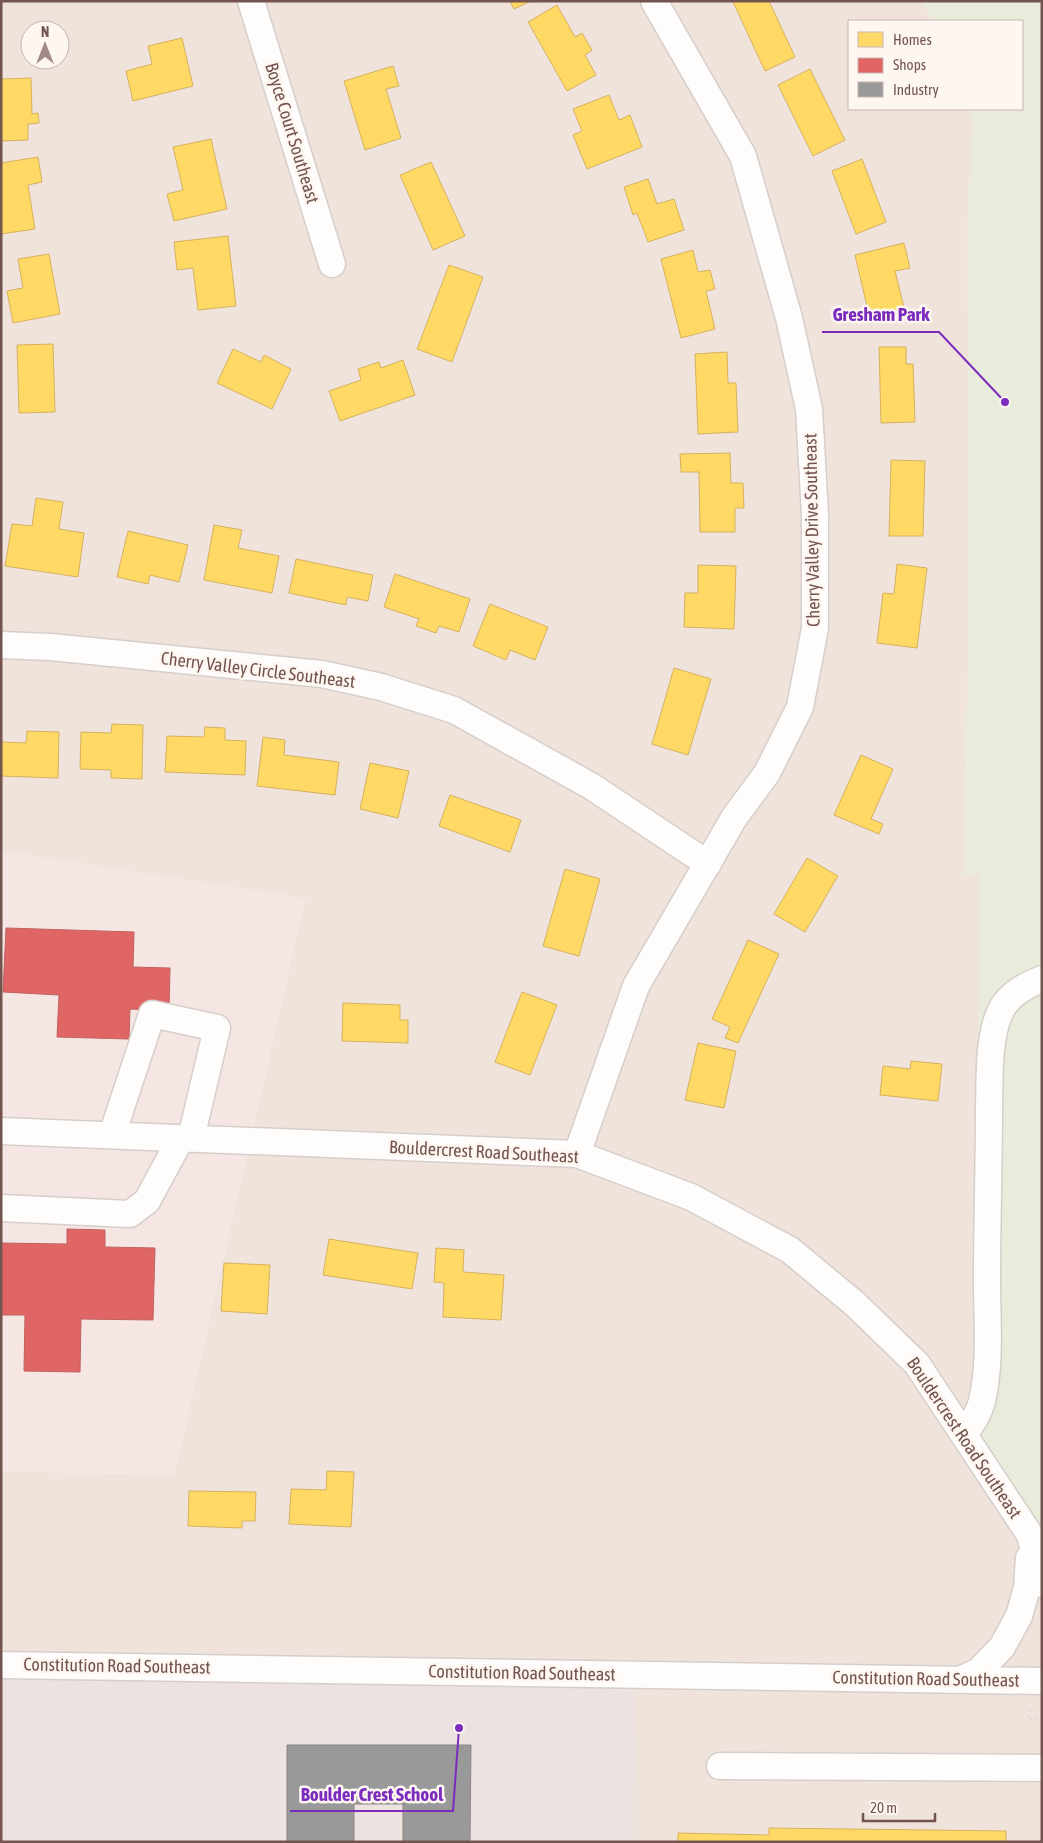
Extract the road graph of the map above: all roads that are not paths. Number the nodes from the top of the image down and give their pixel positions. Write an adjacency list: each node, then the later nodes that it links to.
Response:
1 (251, 1): 3 (street, Boyce Court Southeast)
2 (654, 1): 5 (street, Cherry Valley Drive Southeast)
3 (332, 264)
4 (1, 645): 5 (street, Cherry Valley Circle Southeast)
5 (708, 864): 10 (street, Cherry Valley Drive Southeast)
6 (1042, 979): 12 (street)
7 (1, 1131): 8 (street, Bouldercrest Road Southeast)
8 (112, 1135): 9 (street, Bouldercrest Road Southeast); 9 (street)
9 (186, 1138): 10 (street, Bouldercrest Road Southeast); 11 (street)
10 (577, 1154): 12 (street, Bouldercrest Road Southeast)
11 (1, 1208)
12 (964, 1435): 13 (street, Bouldercrest Road Southeast)
13 (1036, 1542): 14 (street, Bouldercrest Road Southeast); 16 (street)
14 (1042, 1584)
15 (1, 1665): 16 (street, Constitution Road Southeast)
16 (960, 1680): 17 (street, Constitution Road Southeast)
17 (1042, 1681)
18 (720, 1766): 19 (street)
19 (1042, 1768)

